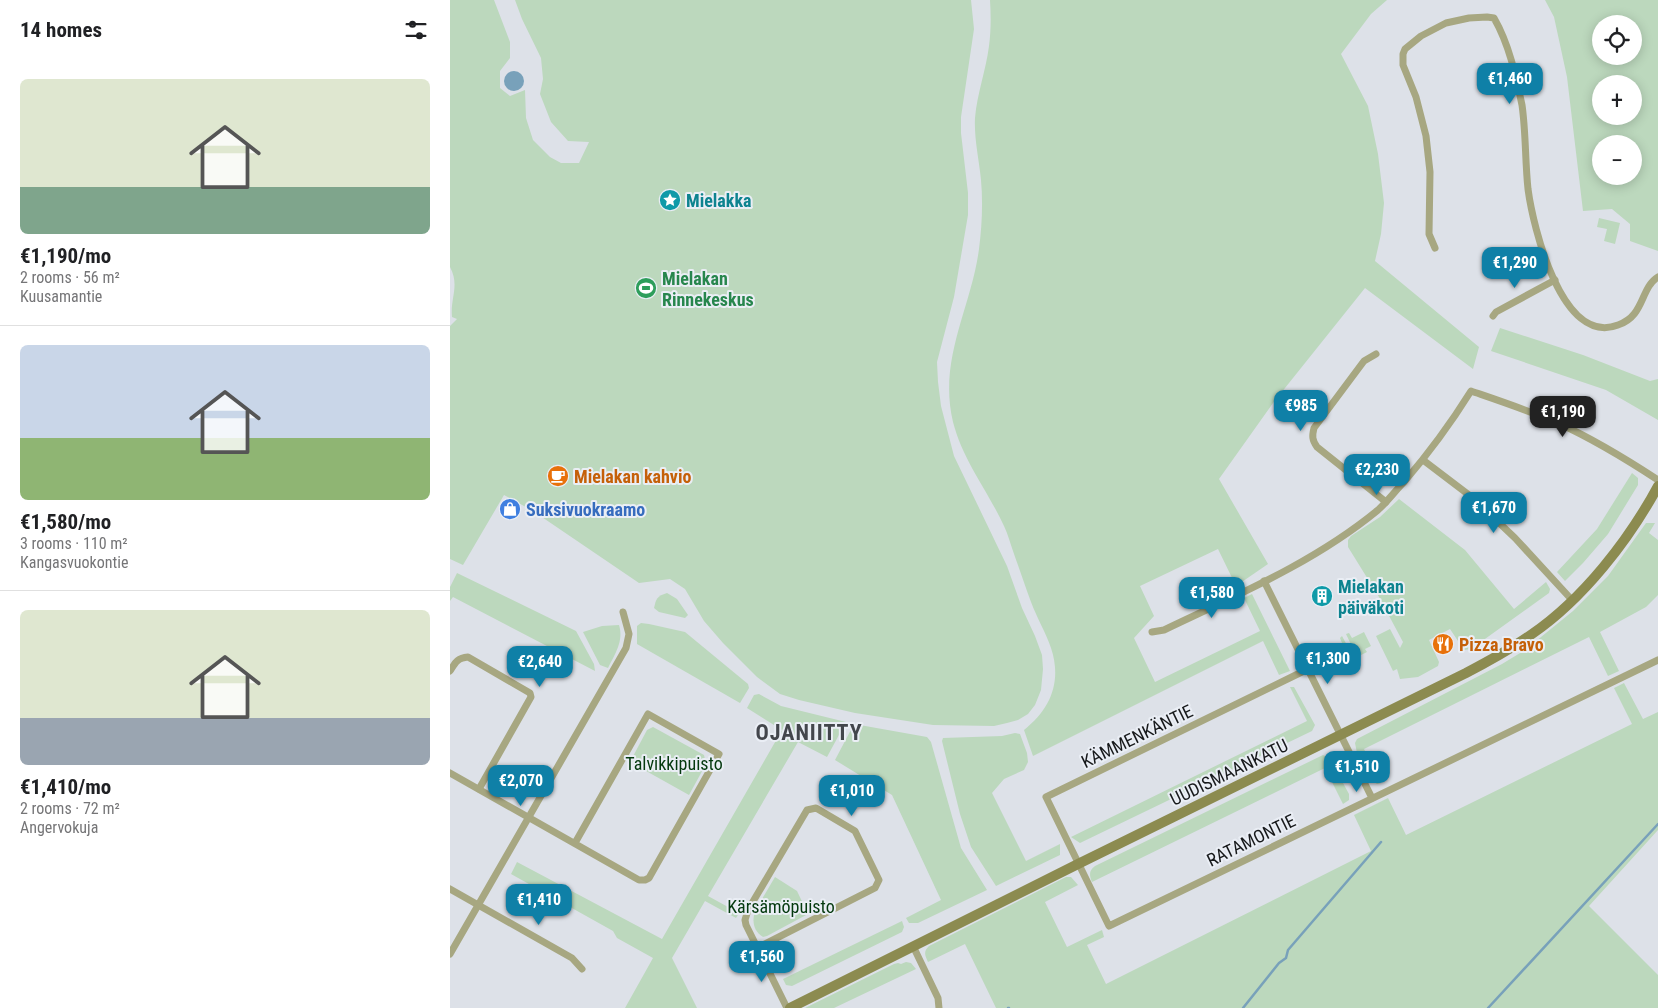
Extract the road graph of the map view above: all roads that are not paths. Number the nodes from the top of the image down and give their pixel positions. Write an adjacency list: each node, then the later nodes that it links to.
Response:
1 (1435, 248): 3 (street)
2 (1658, 277): 3 (street)
3 (1555, 280): 4 (street)
4 (1494, 316)
5 (1376, 354): 9 (street)
6 (1423, 460): 7 (street); 9 (street); 11 (street)
7 (1658, 480)
8 (1658, 486): 11 (street, UUDISMAANKATU)
9 (1386, 502): 10 (street)
10 (1264, 581): 13 (street); 15 (street)
11 (1572, 600): 17 (street, UUDISMAANKATU)
12 (623, 612): 21 (street)
13 (1152, 632)
14 (1658, 660): 20 (street, RATAMONTIE)
15 (1308, 669): 17 (street); 23 (street, KÄMMENKÄNTIE)
16 (450, 671): 19 (street)
17 (1340, 735): 20 (street); 23 (street, UUDISMAANKATU)
18 (450, 773): 19 (street)
19 (479, 789): 21 (street)
20 (1372, 798): 23 (street, RATAMONTIE)
21 (528, 817): 22 (street); 25 (street)
22 (574, 843): 22 (street)
23 (1078, 864): 26 (street, UUDISMAANKATU)
24 (450, 888): 25 (street)
25 (479, 905): 28 (street); 29 (street)
26 (913, 946): 30 (street, UUDISMAANKATU); 31 (street)
27 (756, 948): 27 (street); 30 (street)
28 (450, 954)
29 (582, 969)
30 (788, 1008)
31 (939, 1008)

